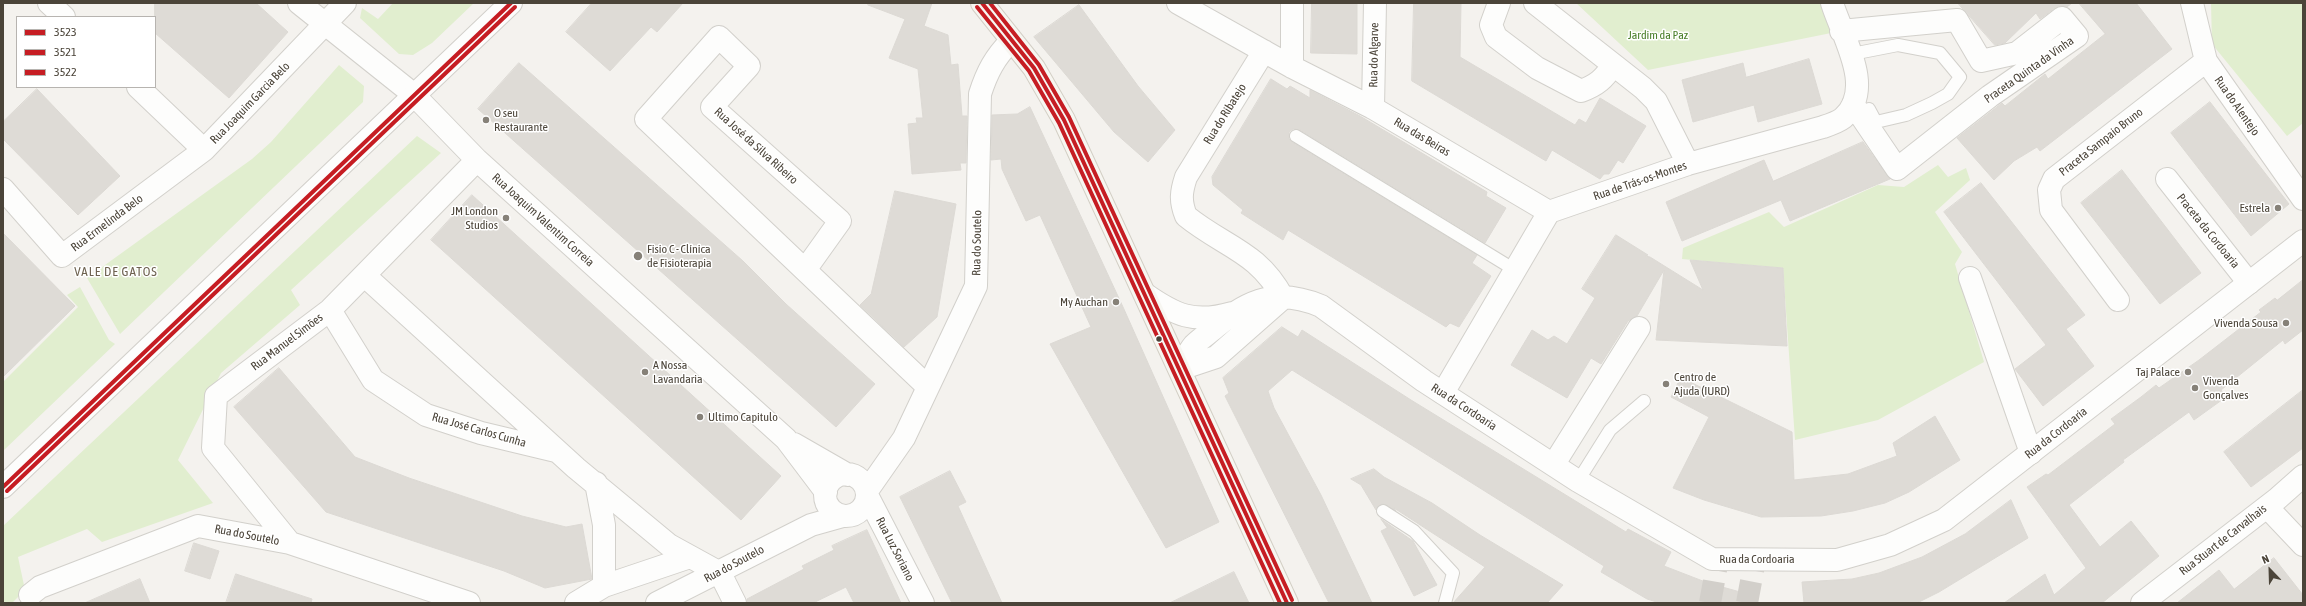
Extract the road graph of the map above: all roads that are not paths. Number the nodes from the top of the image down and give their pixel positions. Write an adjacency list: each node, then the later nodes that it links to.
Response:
1 (49, 3): 13 (street)
2 (299, 3): 14 (street, Rua Joaquim Valentim Correia)
3 (345, 3): 14 (street, Rua Joaquim Garcia Belo)
4 (510, 3): 23 (street)
5 (982, 3): 16 (main road)
6 (1178, 3): 17 (street, Rua das Beiras)
7 (1292, 3): 21 (street)
8 (1375, 3): 25 (street, Rua do Algarve)
9 (1499, 3): 20 (street)
10 (1535, 3): 20 (street)
11 (1832, 3): 15 (street)
12 (2192, 3): 19 (street, Rua do Alentejo)
13 (63, 16)
14 (326, 25): 23 (street, Rua Joaquim Valentim Correia); 27 (street, Rua Joaquim Garcia Belo)
15 (1841, 31): 18 (street); 24 (street, Praceta Quinta da Vinha)
16 (1011, 41): 40 (main road); 47 (street, Rua do Soutelo)
17 (1264, 51): 21 (street, Rua das Beiras); 41 (street, Rua do Ribatejo)
18 (1852, 54): 24 (street); 24 (lane)
19 (2206, 61): 32 (street, Rua do Alentejo); 42 (street, Praceta Sampaio Bruno)
20 (1614, 65): 29 (street)
21 (1292, 67): 25 (street, Rua das Beiras)
22 (139, 88): 27 (street, Rua Joaquim Garcia Belo)
23 (413, 94): 28 (street, Rua Joaquim Valentim Correia); 58 (street)
24 (1855, 96): 29 (street, Rua de Trás-os-Montes)
25 (1373, 108): 33 (street, Rua das Beiras)
26 (1296, 136): 36 (lane)
27 (204, 150): 31 (street, Rua Ermelinda Belo)
28 (477, 160): 37 (street, Rua Manuel Simões); 50 (street, Rua Joaquim Valentim Correia)
29 (1688, 164): 33 (street, Rua de Trás-os-Montes)
30 (2167, 179): 39 (street, Praceta da Cordoaria)
31 (3, 189)
32 (2303, 199)
33 (1549, 212): 36 (street)
34 (2303, 241): 39 (street, Rua da Cordoaria)
35 (805, 270): 35 (street, Rua José da Silva Ribeiro); 47 (street, Rua José da Silva Ribeiro)
36 (1515, 270): 48 (street)
37 (365, 276): 43 (street, Rua Manuel Simões); 51 (street, Rua José Carlos Cunha)
38 (1970, 278): 52 (street)
39 (2249, 283): 52 (street, Rua da Cordoaria)
40 (1145, 294): 44 (street); 46 (main road)
41 (1283, 298): 44 (street, Rua da Cordoaria); 46 (street); 48 (street, Rua da Cordoaria)
42 (2118, 300)
43 (330, 310): 51 (street, Rua José Carlos Cunha); 64 (street, Rua Manuel Simões)
44 (1233, 313): 46 (street)
45 (1639, 328): 53 (street)
46 (1180, 369): 75 (main road)
47 (928, 387): 57 (street, Rua do Soutelo)
48 (1443, 393): 53 (street, Rua da Cordoaria)
49 (1644, 401): 55 (lane)
50 (786, 439): 57 (street); 59 (street)
51 (557, 451): 56 (street, Rua José Carlos Cunha)
52 (2031, 452): 55 (street, Rua da Cordoaria)
53 (1554, 464): 55 (street, Rua da Cordoaria)
54 (2303, 476): 60 (street, Rua Stuart de Carvalhais)
55 (1578, 481)
56 (596, 483): 66 (street, Rua José Carlos Cunha); 68 (street)
57 (859, 484): 59 (street); 62 (street); 74 (street, Rua Luz Soriano)
58 (3, 487)
59 (826, 494): 62 (street); 63 (street)
60 (2267, 507): 65 (street); 77 (street, Rua Stuart de Carvalhais)
61 (1383, 511): 76 (lane)
62 (842, 516): 63 (street, Rua do Soutelo)
63 (811, 525): 67 (street, Rua do Soutelo)
64 (290, 543): 69 (street, Rua do Soutelo); 70 (street, Rua do Soutelo)
65 (2303, 545)
66 (690, 557): 67 (street, Rua José Carlos Cunha); 68 (street)
67 (720, 573): 72 (street, Rua do Soutelo); 73 (street)
68 (604, 586): 71 (street)
69 (30, 596)
70 (469, 603)
71 (576, 603)
72 (658, 603)
73 (735, 603)
74 (923, 603)
75 (1287, 603)
76 (1445, 603)
77 (2142, 603)

